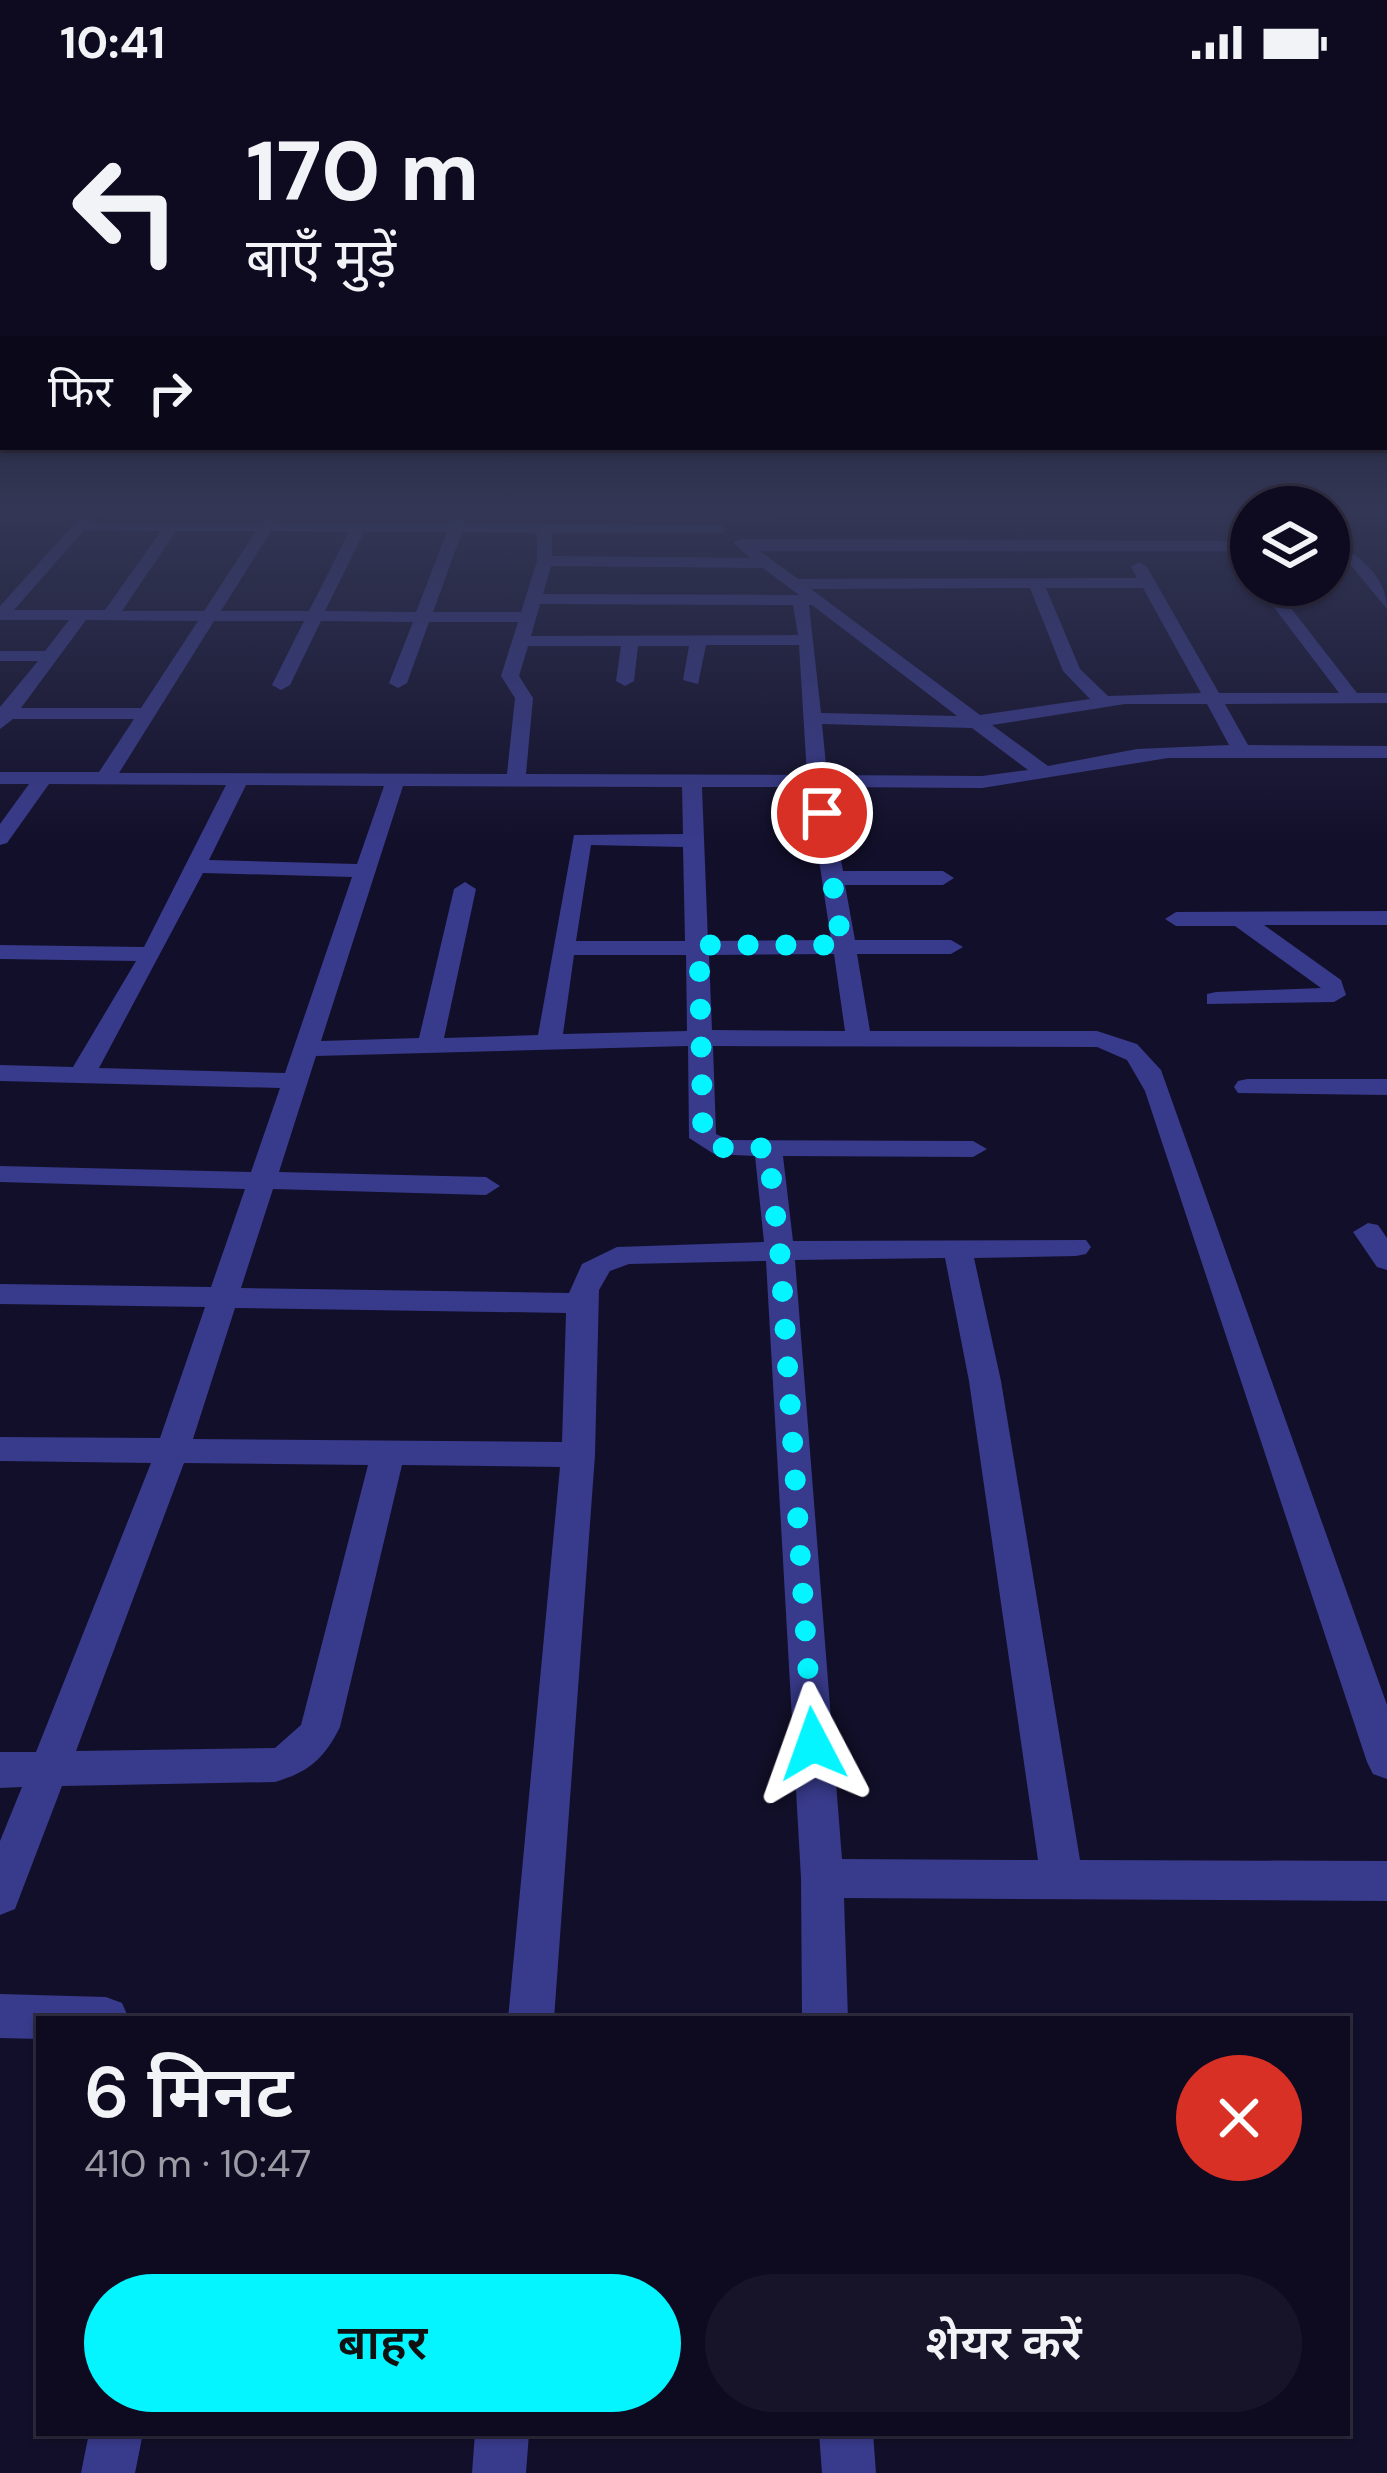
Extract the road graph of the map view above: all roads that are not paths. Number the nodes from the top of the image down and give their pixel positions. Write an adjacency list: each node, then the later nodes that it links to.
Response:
1 (75, 623): 16 (street)
2 (201, 623): 25 (street)
3 (313, 623): 20 (street)
4 (418, 623): 19 (street)
5 (524, 623): 14 (street)
6 (806, 623): 13 (street)
7 (842, 623): 28 (street)
8 (1053, 623): 24 (street)
9 (1172, 623): 21 (street)
10 (1295, 623): 22 (street)
11 (630, 640): 12 (street); 14 (street); 18 (street)
12 (698, 640): 13 (street); 17 (street)
13 (807, 640): 27 (street)
14 (523, 641): 37 (street)
15 (0, 656): 16 (street)
16 (51, 656): 26 (street)
17 (692, 680)
18 (625, 682)
19 (398, 683)
20 (281, 685)
21 (1216, 698): 22 (street); 24 (street); 30 (street)
22 (1352, 698): 23 (street)
23 (1387, 698)
24 (1102, 700): 28 (street)
25 (143, 714): 26 (street); 32 (street)
26 (2, 716)
27 (813, 718): 28 (street); 38 (street)
28 (974, 722): 31 (street)
29 (1387, 752): 30 (street)
30 (1243, 754): 31 (street)
31 (1048, 775): 38 (street)
32 (107, 776): 33 (street); 35 (street)
33 (44, 777): 34 (street); 40 (street)
34 (0, 778)
35 (239, 778): 36 (street); 42 (street)
36 (396, 778): 37 (street); 43 (street)
37 (516, 779): 39 (street)
38 (818, 780): 39 (street); 44 (street)
39 (692, 782): 41 (street)
40 (0, 839)
41 (697, 841): 50 (street); 53 (street)
42 (198, 866): 43 (street); 55 (street)
43 (365, 871): 61 (street)
44 (831, 878): 45 (street); 51 (street)
45 (943, 878)
46 (465, 889): 59 (street)
47 (1239, 918): 48 (street); 49 (street); 56 (street)
48 (1387, 918)
49 (1176, 919)
50 (699, 945): 51 (street); 53 (street); 57 (street)
51 (842, 945): 52 (street); 58 (street)
52 (951, 947)
53 (566, 948): 60 (street)
54 (0, 952): 55 (street)
55 (152, 954): 63 (street)
56 (1216, 999)
57 (703, 1038): 58 (street); 60 (street); 67 (street)
58 (859, 1039): 84 (street)
59 (430, 1042): 60 (street); 61 (street)
60 (549, 1042)
61 (304, 1048): 64 (street)
62 (0, 1073): 63 (street)
63 (83, 1073): 64 (street)
64 (294, 1081): 70 (street)
65 (1246, 1087): 66 (street)
66 (1387, 1087)
67 (768, 1148): 68 (street); 75 (street)
68 (973, 1149)
69 (0, 1174): 70 (street)
70 (261, 1181): 71 (street); 78 (street)
71 (485, 1186)
72 (1368, 1232): 76 (street)
73 (1076, 1247): 74 (street)
74 (958, 1250): 75 (street); 88 (street)
75 (780, 1254): 79 (street); 87 (street)
76 (1387, 1261)
77 (0, 1294): 78 (street)
78 (224, 1297): 79 (street); 81 (street)
79 (582, 1303): 83 (street)
80 (0, 1449): 81 (street)
81 (171, 1454): 82 (street); 86 (street)
82 (388, 1454): 83 (street); 86 (street)
83 (578, 1455): 92 (street)
84 (1387, 1762)
85 (0, 1770): 86 (street)
86 (46, 1770): 90 (street)
87 (823, 1878): 88 (street); 93 (street)
88 (1062, 1881): 89 (street)
89 (1387, 1881)
90 (0, 1895)
91 (0, 2016): 94 (street)
92 (531, 2016)
93 (825, 2016)
94 (36, 2017)
95 (115, 2436): 98 (street)
96 (502, 2436): 99 (street)
97 (846, 2436): 100 (street)
98 (108, 2473)
99 (499, 2473)
100 (849, 2473)

